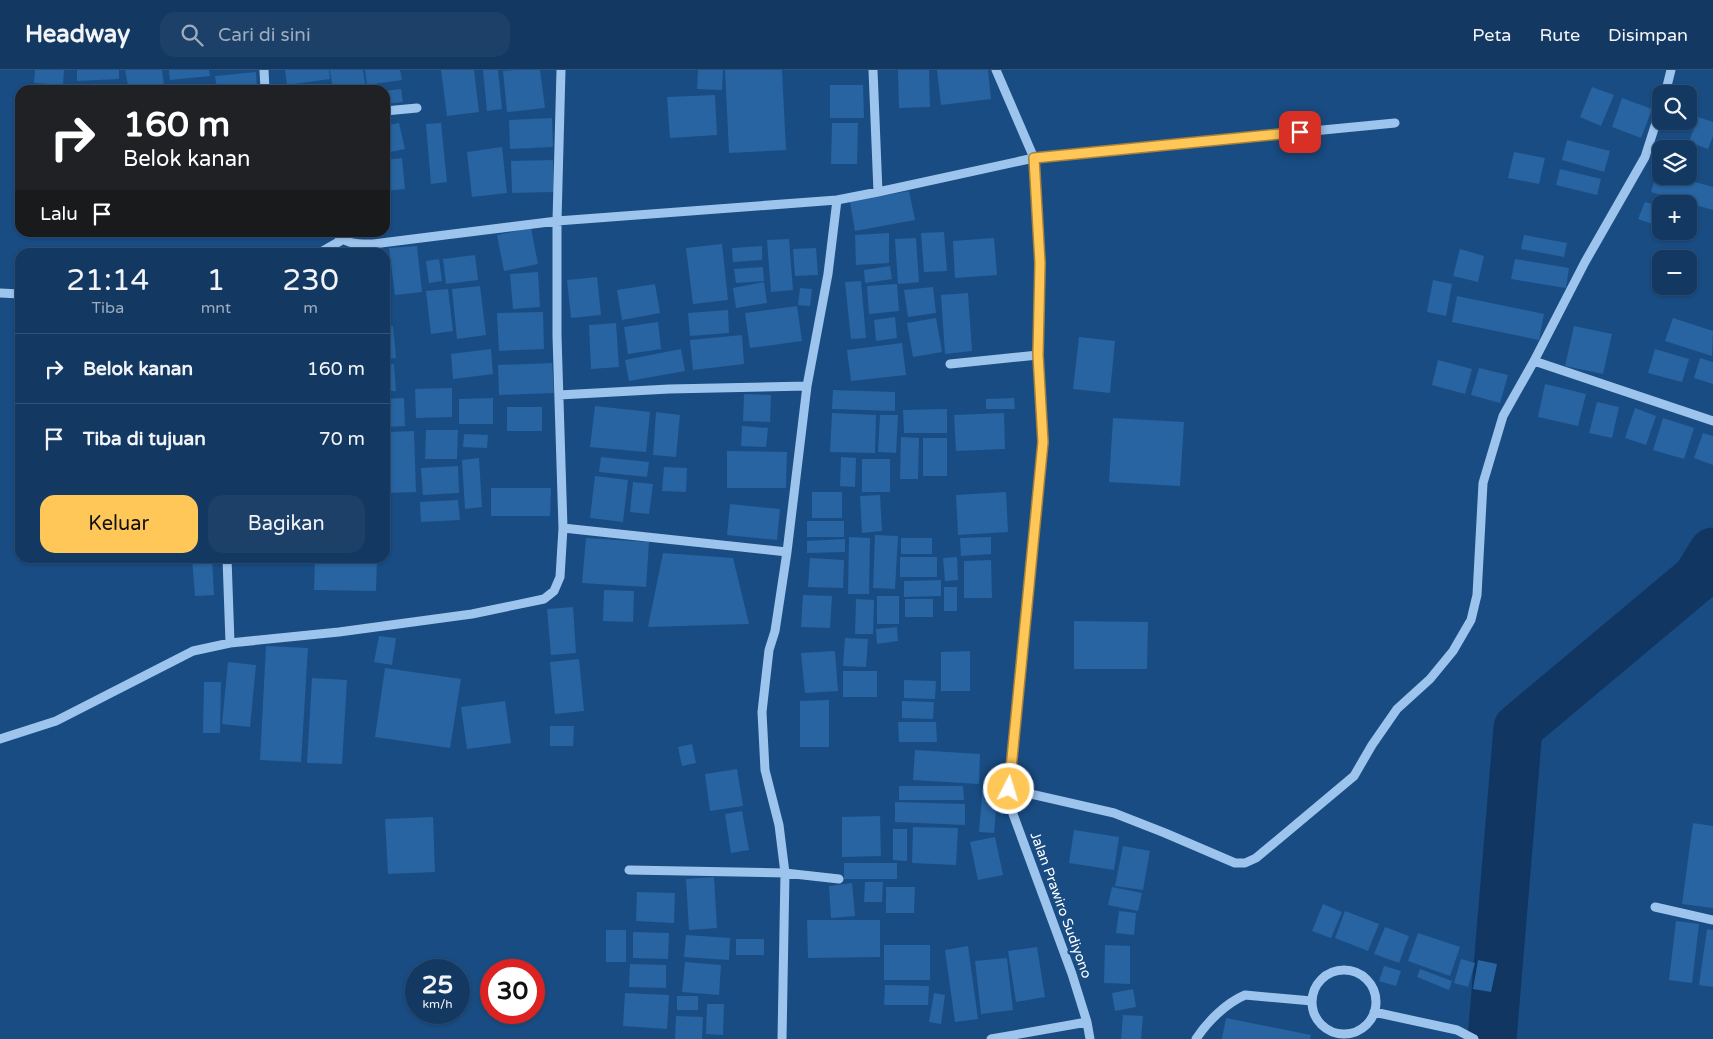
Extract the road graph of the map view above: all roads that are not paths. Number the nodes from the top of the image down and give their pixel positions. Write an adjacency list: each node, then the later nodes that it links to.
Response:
1 (264, 70): 6 (street)
2 (562, 70): 15 (street)
3 (873, 70): 13 (street)
4 (996, 70): 12 (street, Jalan Prawiro Sudiyono)
5 (1671, 70): 7 (street)
6 (265, 85)
7 (1667, 85)
8 (416, 108): 9 (street)
9 (390, 111)
10 (1395, 123): 12 (street)
11 (1654, 130): 22 (street)
12 (1034, 158): 13 (street); 21 (street, Jalan Prawiro Sudiyono)
13 (878, 192): 14 (street)
14 (837, 200): 15 (street); 24 (street)
15 (557, 221): 17 (street); 25 (street)
16 (339, 237): 17 (street)
17 (342, 240): 18 (street)
18 (328, 248)
19 (0, 293): 20 (street)
20 (15, 294)
21 (1038, 355): 23 (street); 32 (street, Jalan Prawiro Sudiyono)
22 (1534, 361): 26 (street); 32 (street)
23 (950, 364)
24 (807, 386): 25 (street); 28 (street)
25 (560, 395): 27 (street)
26 (1713, 420)
27 (563, 528): 28 (street); 30 (street)
28 (787, 552): 34 (street)
29 (227, 563): 30 (street)
30 (230, 644): 31 (street)
31 (0, 739)
32 (1009, 789): 40 (street, Jalan Prawiro Sudiyono)
33 (629, 870): 34 (street)
34 (785, 873): 35 (street); 42 (street)
35 (839, 880)
36 (1656, 908): 37 (street)
37 (1713, 920)
38 (1312, 1001): 39 (street); 41 (street); 45 (street)
39 (1374, 1012): 41 (street); 46 (street)
40 (1087, 1022): 43 (street); 44 (street, Jalan Prawiro Sudiyono)
41 (1337, 1036)
42 (782, 1039)
43 (991, 1039)
44 (1090, 1039)
45 (1196, 1039)
46 (1474, 1039)

